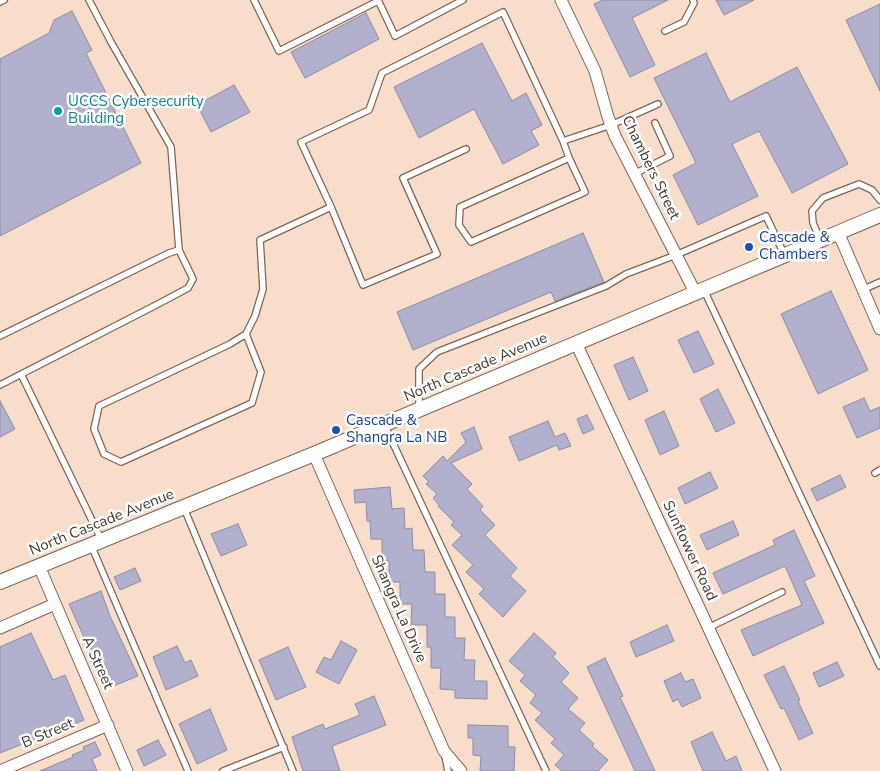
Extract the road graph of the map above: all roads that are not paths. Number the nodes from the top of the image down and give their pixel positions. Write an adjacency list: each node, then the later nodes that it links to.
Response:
1 (4, 0): 8 (lane)
2 (89, 0): 22 (lane)
3 (254, 0): 7 (lane)
4 (463, 0): 7 (lane)
5 (561, 0): 12 (street, Chambers Street)
6 (693, 0): 9 (lane)
7 (378, 1)
8 (0, 2)
9 (665, 31)
10 (658, 104): 12 (lane)
11 (655, 123): 16 (lane)
12 (611, 125): 13 (lane); 16 (street, Chambers Street)
13 (562, 141): 15 (lane); 18 (lane)
14 (466, 149): 18 (lane)
15 (569, 158): 15 (lane)
16 (634, 174): 24 (street, Chambers Street)
17 (880, 200): 21 (lane)
18 (331, 207): 29 (lane)
19 (880, 215): 20 (street, North Cascade Avenue)
20 (838, 232): 21 (street, North Cascade Avenue); 27 (street)
21 (820, 239): 23 (street, North Cascade Avenue)
22 (179, 250): 30 (lane); 32 (lane)
23 (784, 254): 24 (lane); 26 (street, North Cascade Avenue)
24 (676, 255): 26 (street, Chambers Street); 34 (lane)
25 (880, 282): 27 (lane)
26 (699, 290): 31 (street, North Cascade Avenue); 45 (lane)
27 (862, 290): 28 (street)
28 (880, 328)
29 (246, 334): 29 (lane)
30 (0, 336)
31 (576, 343): 34 (street, North Cascade Avenue); 44 (street, Sunflower Road)
32 (21, 374): 33 (lane); 38 (lane)
33 (0, 385)
34 (419, 409): 35 (street, North Cascade Avenue)
35 (384, 424): 36 (street, North Cascade Avenue); 56 (lane)
36 (314, 454): 37 (street, North Cascade Avenue); 48 (street, Shangra La Drive)
37 (184, 507): 38 (street, North Cascade Avenue); 47 (lane)
38 (96, 543): 39 (street, North Cascade Avenue); 51 (lane)
39 (39, 566): 40 (street, North Cascade Avenue); 42 (street, A Street)
40 (0, 582)
41 (782, 592): 44 (lane)
42 (55, 604): 43 (street); 46 (street, A Street)
43 (0, 628)
44 (708, 628): 57 (street, Sunflower Road)
45 (880, 666)
46 (108, 725): 49 (street, B Street); 50 (street, A Street)
47 (284, 747): 52 (lane); 53 (lane)
48 (444, 751): 54 (lane); 55 (street, Shangra La Drive)
49 (0, 771)
50 (127, 771)
51 (188, 771)
52 (223, 771)
53 (293, 771)
54 (448, 771)
55 (462, 771)
56 (546, 771)
57 (774, 771)

